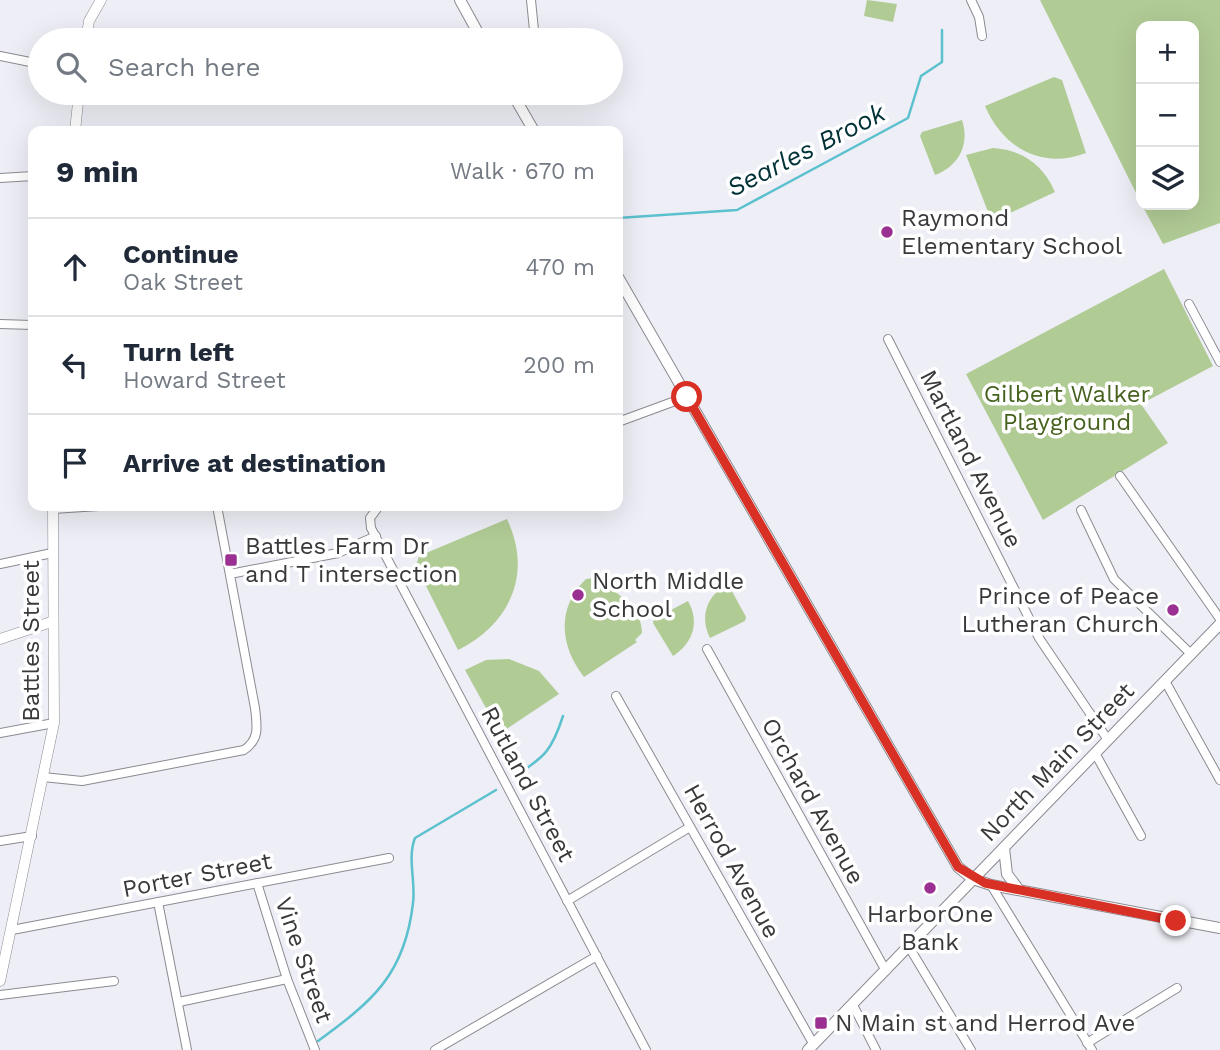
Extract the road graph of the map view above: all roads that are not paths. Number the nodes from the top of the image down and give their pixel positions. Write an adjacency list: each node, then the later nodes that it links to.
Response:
1 (101, 0): 5 (street)
2 (460, 0): 6 (main road)
3 (531, 0): 7 (street)
4 (971, 0): 8 (street)
5 (88, 28)
6 (475, 28)
7 (534, 28)
8 (982, 36)
9 (0, 56): 10 (street)
10 (28, 62)
11 (78, 105): 13 (street)
12 (519, 105): 14 (main road)
13 (76, 126)
14 (531, 126)
15 (28, 176): 16 (street)
16 (0, 178)
17 (623, 286): 23 (main road)
18 (1189, 304): 22 (street)
19 (0, 324): 20 (street)
20 (28, 325)
21 (888, 338): 44 (street, Martland Avenue)
22 (1220, 362)
23 (687, 397): 24 (street); 54 (main road)
24 (623, 420)
25 (1121, 476): 34 (street)
26 (1081, 510): 39 (street)
27 (53, 511): 31 (street, Battles Street)
28 (218, 511): 33 (street)
29 (375, 511): 30 (street)
30 (376, 536): 33 (street); 58 (street, Rutland Street)
31 (52, 553): 32 (street); 35 (street, Battles Street)
32 (0, 564)
33 (230, 574): 46 (street)
34 (1220, 619)
35 (51, 622): 37 (street); 42 (street, Battles Street)
36 (1220, 624): 39 (main road, North Main Street)
37 (0, 639)
38 (707, 649): 64 (street, Orchard Avenue)
39 (1191, 654): 40 (main road, North Main Street)
40 (1165, 681): 44 (main road, North Main Street); 47 (street)
41 (616, 696): 48 (street, Herrod Avenue)
42 (54, 723): 43 (street); 46 (street, Battles Street)
43 (0, 733)
44 (1108, 740): 45 (main road, North Main Street)
45 (1095, 753): 50 (street); 52 (main road, North Main Street)
46 (43, 777): 49 (street, Battles Street)
47 (1220, 780)
48 (690, 827): 58 (street); 74 (street, Herrod Avenue)
49 (32, 836): 51 (street); 61 (street, Battles Street)
50 (1141, 836)
51 (0, 841)
52 (1004, 848): 54 (main road, North Main Street); 57 (main road)
53 (390, 858): 55 (street, Porter Street)
54 (974, 879): 56 (main road); 62 (main road, North Main Street)
55 (257, 883): 59 (street, Porter Street); 65 (street, Vine Street)
56 (990, 885): 57 (main road); 72 (street)
57 (1019, 890): 60 (main road)
58 (567, 901): 63 (street, Rutland Street)
59 (158, 902): 61 (street, Porter Street); 70 (street)
60 (1220, 928)
61 (12, 930): 66 (street, Battles Street)
62 (909, 947): 64 (main road, North Main Street); 80 (street)
63 (597, 956): 73 (street, Rutland Street); 77 (street)
64 (886, 971): 71 (main road, North Main Street)
65 (287, 979): 70 (street); 76 (street, Vine Street)
66 (0, 981)
67 (114, 981): 69 (street)
68 (1177, 988): 72 (street)
69 (0, 995)
70 (179, 1002): 75 (street)
71 (853, 1005): 74 (main road, North Main Street); 79 (street)
72 (1089, 1046)
73 (645, 1047): 78 (street)
74 (811, 1047)
75 (187, 1050)
76 (315, 1050)
77 (435, 1050)
78 (632, 1050)
79 (876, 1050)
80 (971, 1050)

